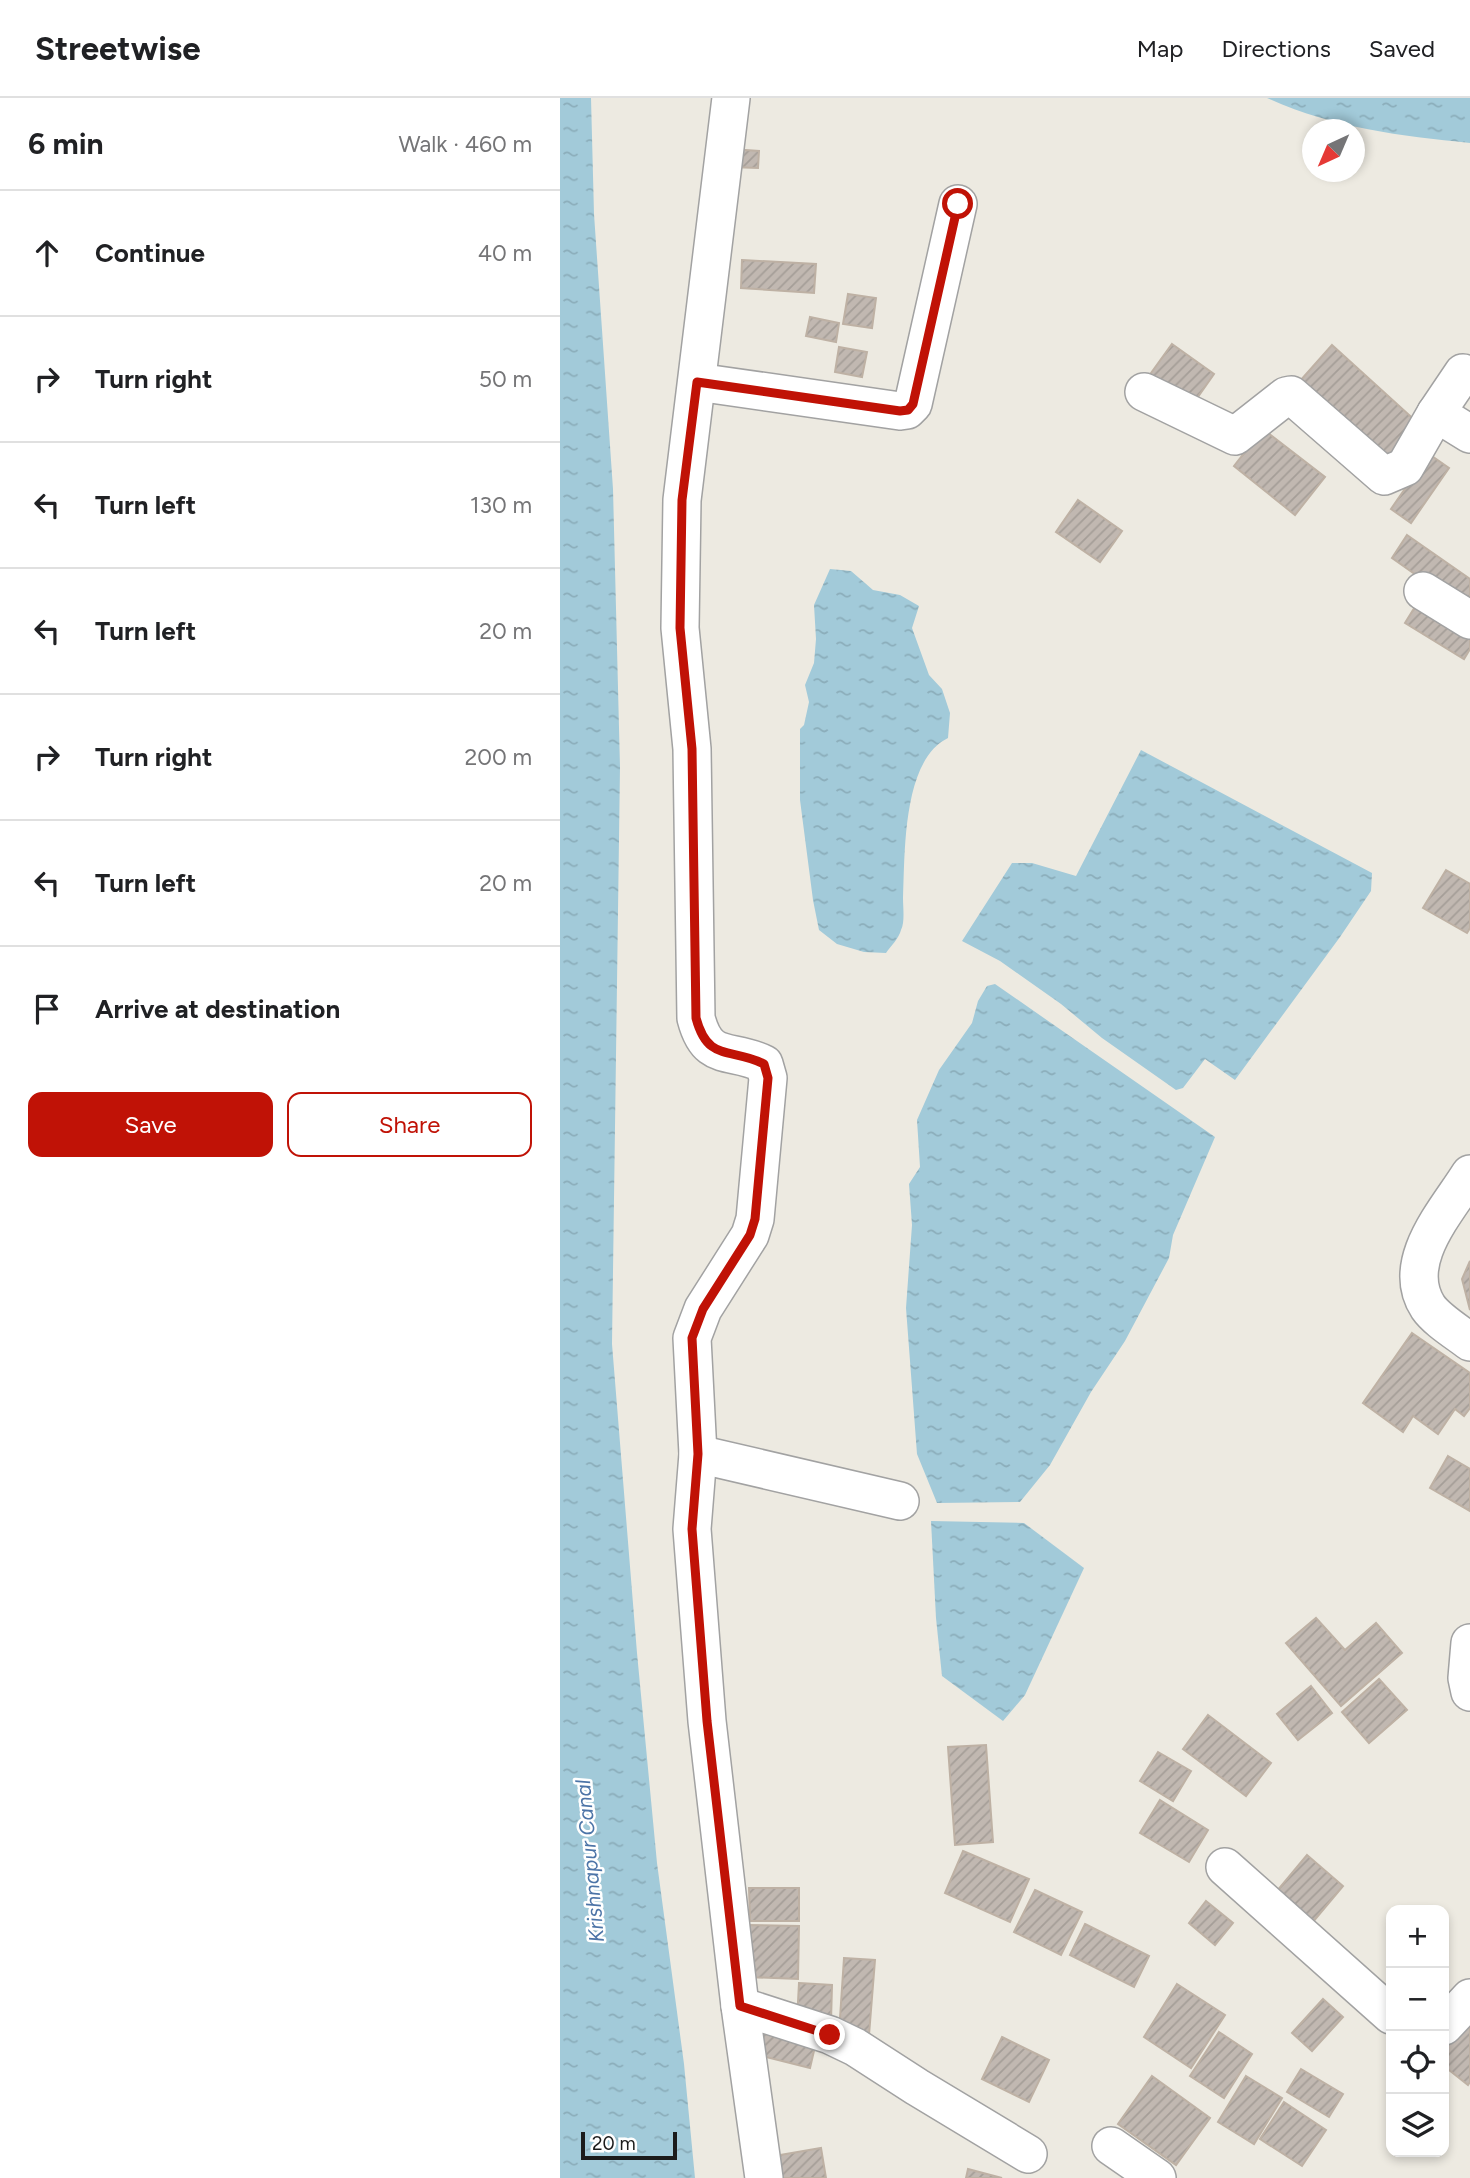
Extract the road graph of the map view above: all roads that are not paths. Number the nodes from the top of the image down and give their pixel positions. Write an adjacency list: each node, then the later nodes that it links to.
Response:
1 (731, 98): 4 (street)
2 (958, 204): 4 (street)
3 (1463, 373): 6 (street)
4 (697, 382): 12 (street)
5 (1144, 392): 6 (street)
6 (1436, 413): 7 (street)
7 (1470, 434)
8 (1423, 592): 9 (street)
9 (1470, 620)
10 (1470, 1174): 11 (street)
11 (1470, 1342)
12 (698, 1454): 13 (street); 18 (street)
13 (900, 1501)
14 (1470, 1643): 15 (street)
15 (1470, 1692)
16 (1225, 1867): 19 (street)
17 (1470, 1998): 20 (street)
18 (740, 2006): 22 (street); 23 (street)
19 (1386, 2011)
20 (1449, 2021)
21 (1111, 2146): 24 (street)
22 (1028, 2154)
23 (764, 2178)
24 (1157, 2178)

